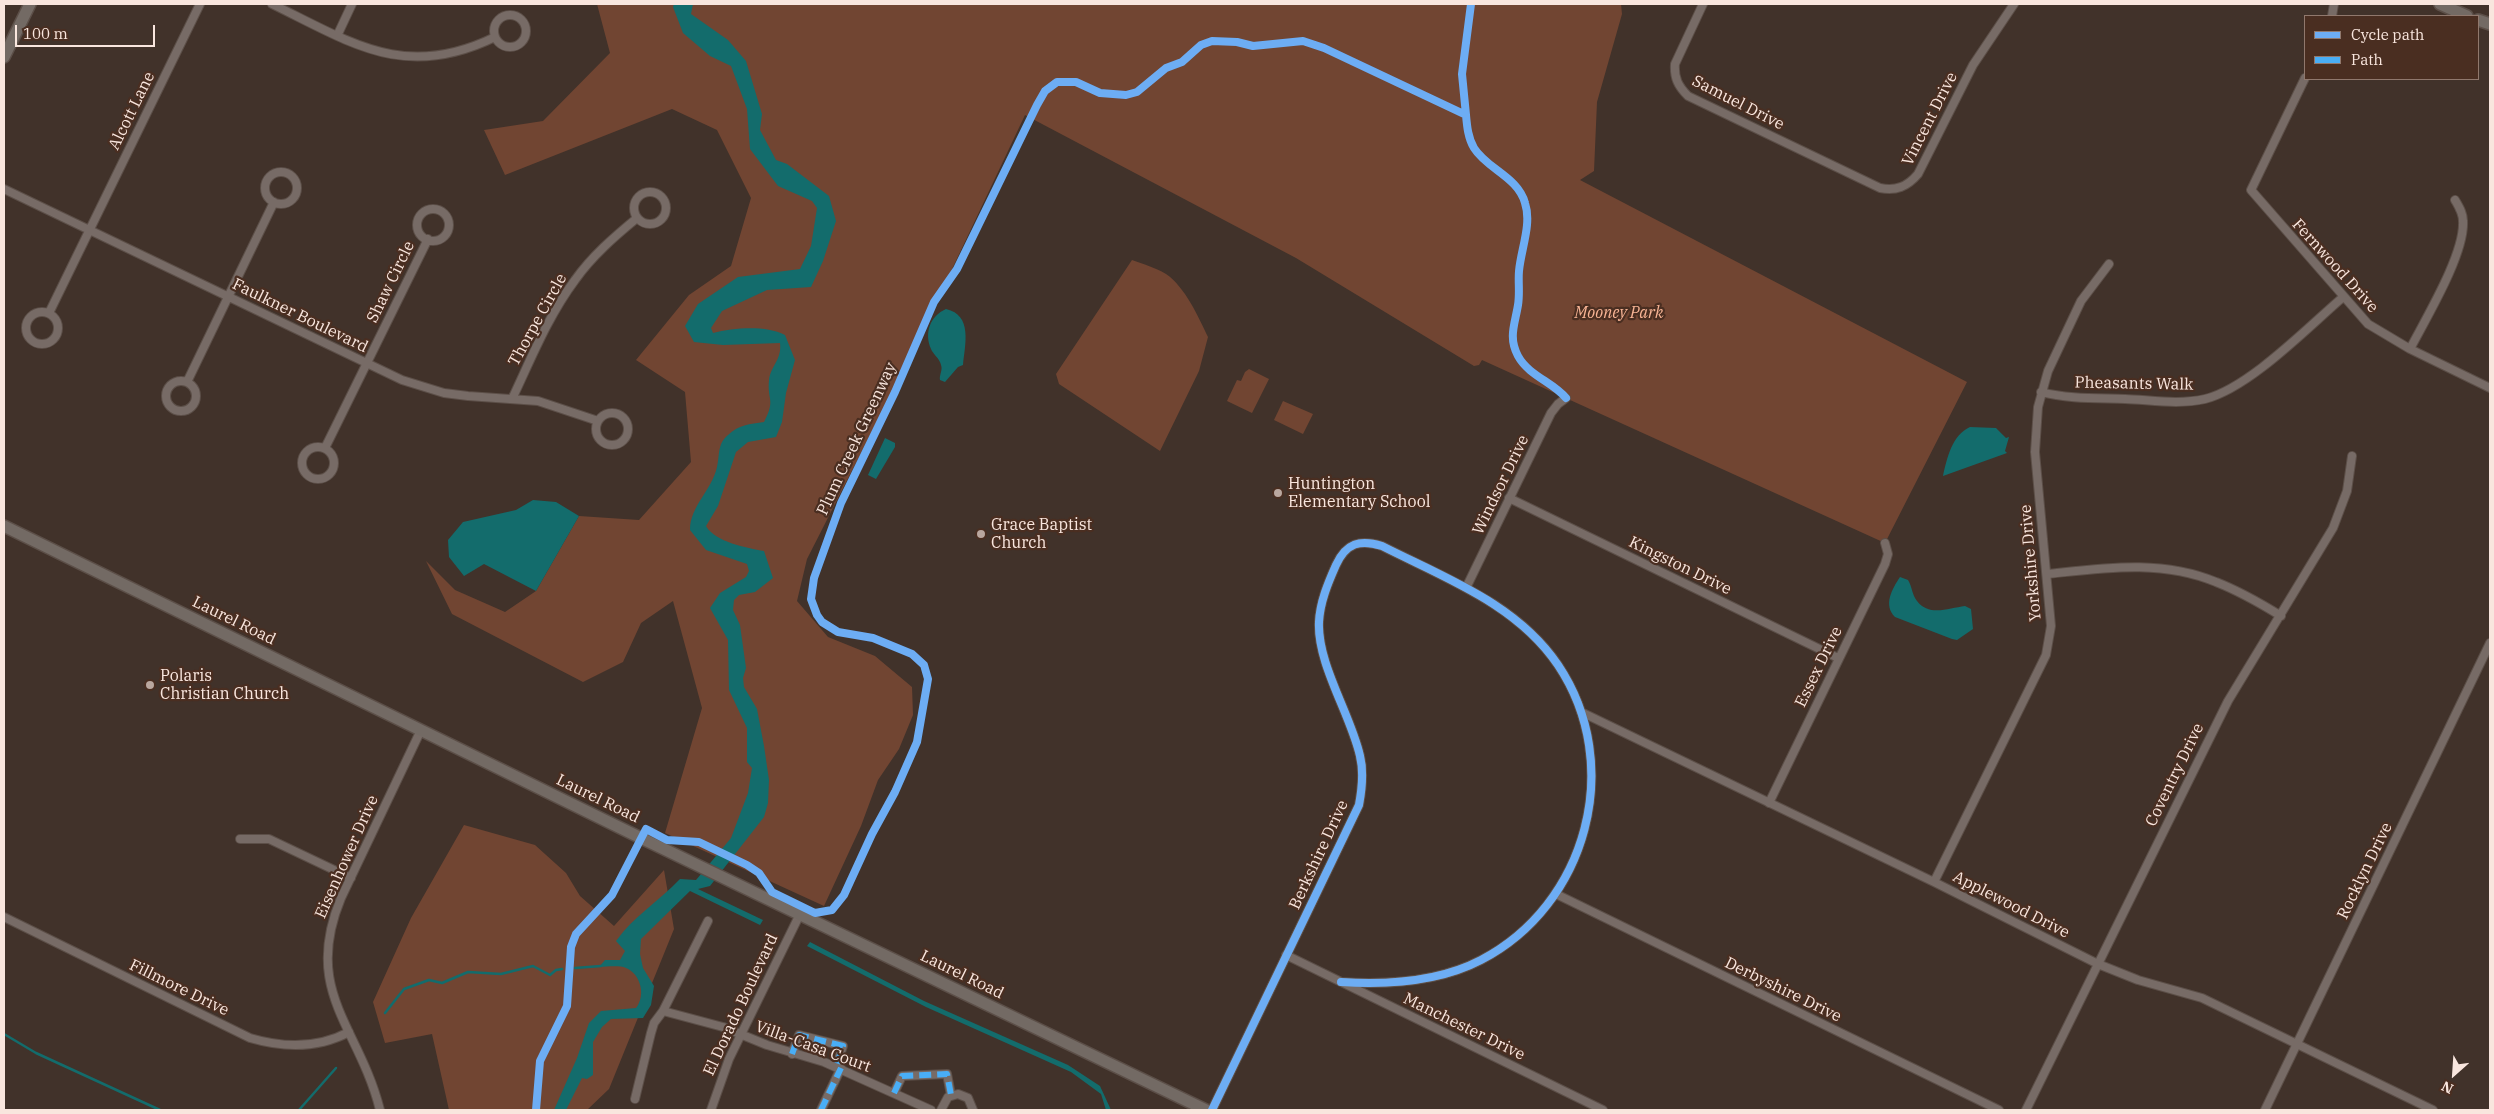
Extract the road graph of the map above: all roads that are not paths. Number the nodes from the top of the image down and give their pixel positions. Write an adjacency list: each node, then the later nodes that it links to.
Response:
1 (30, 4): 11 (street)
2 (200, 4): 18 (street, Alcott Lane)
3 (272, 4): 9 (street)
4 (352, 4): 9 (street)
5 (1703, 4): 13 (street, Samuel Drive)
6 (2014, 4): 13 (street, Vincent Drive)
7 (2440, 4): 8 (street)
8 (2465, 15)
9 (337, 36): 10 (street)
10 (495, 37): 10 (street)
11 (4, 57)
12 (2304, 80): 22 (street, Fernwood Drive)
13 (1786, 143)
14 (4, 189): 18 (street, Faulkner Boulevard)
15 (2456, 200): 24 (street)
16 (274, 202): 16 (street); 21 (street)
17 (636, 218): 17 (street); 30 (street, Thorpe Circle)
18 (90, 230): 21 (street, Faulkner Boulevard); 23 (street, Alcott Lane)
19 (428, 240): 19 (street, Shaw Circle); 25 (street, Shaw Circle)
20 (2109, 264): 28 (street, Yorkshire Drive)
21 (229, 297): 25 (street, Faulkner Boulevard); 26 (street)
22 (2342, 298): 24 (street, Fernwood Drive); 28 (street, Pheasants Walk)
23 (49, 313): 23 (street)
24 (2410, 349): 27 (street, Fernwood Drive)
25 (366, 364): 30 (street, Faulkner Boulevard); 32 (street, Shaw Circle)
26 (187, 382): 26 (street)
27 (2490, 388)
28 (2041, 392): 37 (street, Yorkshire Drive)
29 (1566, 398): 34 (street, Windsor Drive)
30 (512, 399): 31 (street, Faulkner Boulevard)
31 (598, 421): 31 (street)
32 (325, 448): 32 (street)
33 (2352, 456): 39 (street, Coventry Drive)
34 (1509, 498): 38 (street, Windsor Drive); 41 (street, Kingston Drive)
35 (4, 526): 43 (street, Laurel Road)
36 (1885, 543): 41 (street, Essex Drive)
37 (2047, 574): 39 (street); 47 (street, Yorkshire Drive)
38 (1466, 588): 42 (street); 52 (street, Berkshire Drive)
39 (2280, 616): 53 (street, Coventry Drive)
40 (2490, 643): 58 (street, Rocklyn Drive)
41 (1838, 658): 44 (street, Essex Drive)
42 (1581, 712): 44 (street, Applewood Drive); 48 (street)
43 (421, 730): 46 (street, Eisenhower Drive); 49 (street, Laurel Road)
44 (1770, 803): 47 (street, Applewood Drive)
45 (240, 839): 46 (street)
46 (351, 878): 56 (street, Eisenhower Drive)
47 (1934, 882): 53 (street, Applewood Drive)
48 (1556, 894): 54 (street); 73 (street, Derbyshire Drive)
49 (800, 914): 57 (street, El Dorado Boulevard); 70 (street, Laurel Road)
50 (4, 916): 56 (street, Fillmore Drive)
51 (708, 921): 55 (street)
52 (1286, 955): 54 (street, Manchester Drive); 71 (street, Berkshire Drive)
53 (2098, 964): 58 (street, Applewood Drive); 74 (street, Coventry Drive)
54 (1341, 982): 72 (street, Manchester Drive)
55 (663, 1011): 57 (street, Villa-Casa Court); 63 (street)
56 (349, 1032): 64 (street, Eisenhower Drive)
57 (741, 1034): 59 (street, Villa-Casa Court); 65 (street, El Dorado Boulevard)
58 (2297, 1045): 75 (street, Rocklyn Drive); 76 (street, Applewood Drive)
59 (792, 1054): 60 (street, Villa-Casa Court); 60 (street)
60 (839, 1067): 61 (street, Villa-Casa Court); 66 (street)
61 (894, 1093): 62 (street); 67 (street, Villa-Casa Court)
62 (951, 1095): 68 (street); 69 (street)
63 (635, 1099)
64 (380, 1110)
65 (711, 1110)
66 (821, 1110)
67 (931, 1110)
68 (941, 1110)
69 (973, 1110)
70 (1206, 1110)
71 (1212, 1110)
72 (1603, 1110)
73 (1999, 1110)
74 (2026, 1110)
75 (2265, 1110)
76 (2433, 1110)

